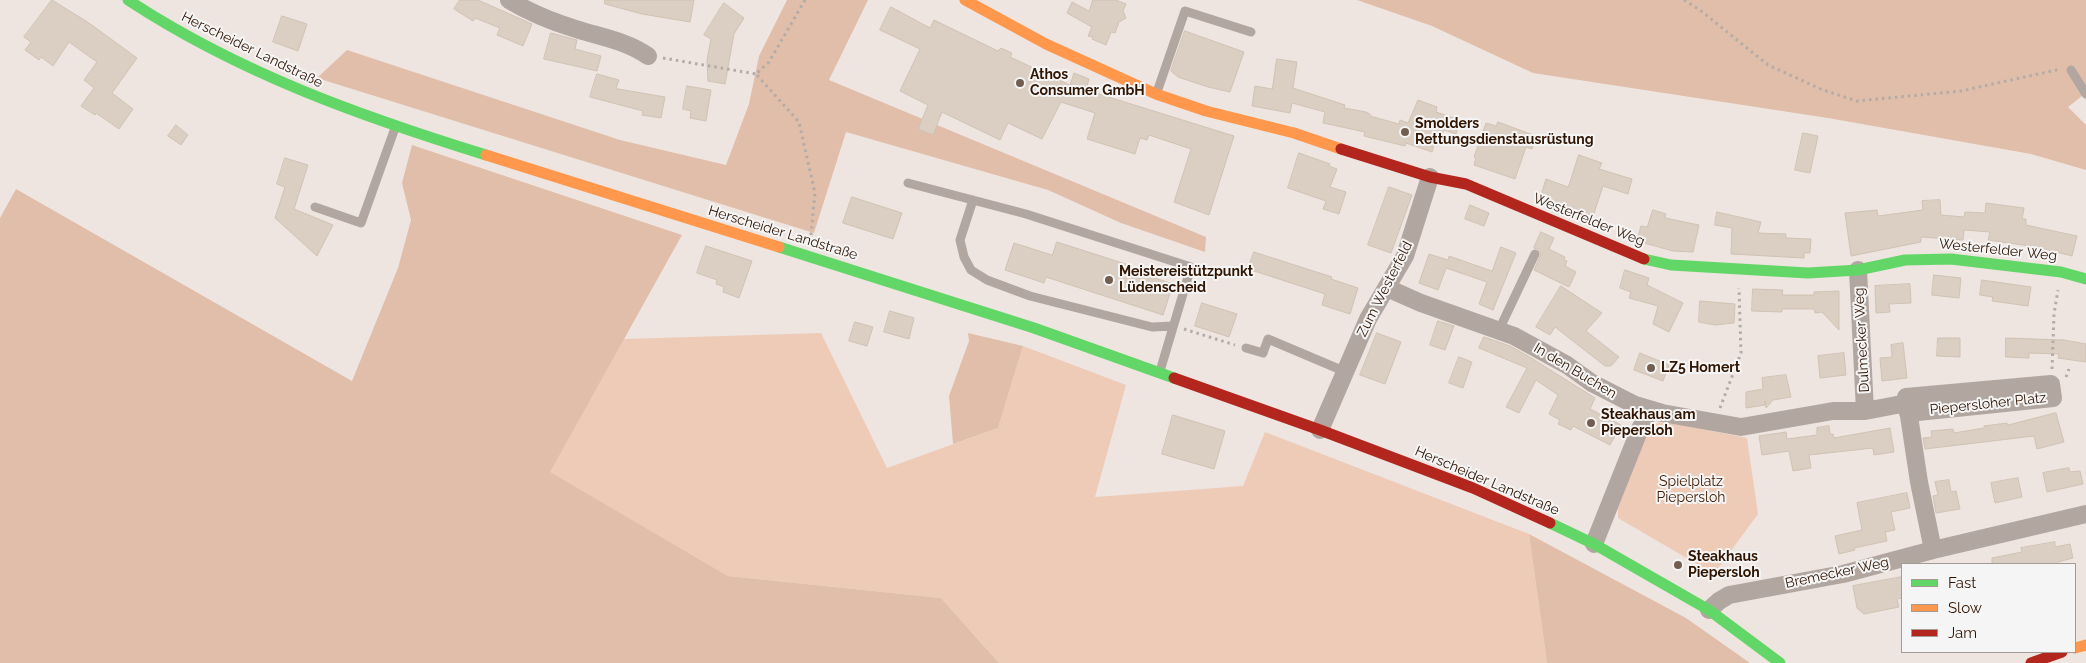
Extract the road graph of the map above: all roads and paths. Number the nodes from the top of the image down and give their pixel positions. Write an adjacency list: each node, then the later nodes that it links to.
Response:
1 (128, 0): 12 (main road, Herscheider Landstraße)
2 (508, 0): 7 (street)
3 (805, 0): 9 (path)
4 (965, 0): 10 (main road, Westerfelder Weg)
5 (1684, 0): 8 (path)
6 (1251, 32): 10 (lane)
7 (648, 56): 9 (path)
8 (2071, 70): 11 (lane)
9 (756, 74): 18 (path)
10 (1156, 94): 13 (main road, Westerfelder Weg)
11 (2086, 94)
12 (395, 127): 16 (lane); 18 (main road, Herscheider Landstraße)
13 (1430, 177): 19 (main road, Westerfelder Weg); 23 (street, Zum Westerfeld)
14 (908, 183): 15 (lane)
15 (973, 200): 24 (lane); 24 (lane)
16 (315, 207)
17 (1536, 254): 25 (lane)
18 (811, 257): 28 (main road, Herscheider Landstraße)
19 (1739, 270): 20 (main road, Westerfelder Weg); 34 (path)
20 (1858, 270): 21 (main road, Westerfelder Weg); 33 (street, Dulmecker Weg)
21 (2061, 272): 22 (main road, Westerfelder Weg); 29 (path)
22 (2086, 279)
23 (1387, 288): 25 (street, In den Buchen); 27 (street, Zum Westerfeld)
24 (1173, 326): 26 (path); 28 (lane)
25 (1499, 330): 31 (street, In den Buchen)
26 (1246, 348): 27 (lane)
27 (1346, 372): 35 (street, Zum Westerfeld)
28 (1160, 373): 35 (main road, Herscheider Landstraße)
29 (2050, 384): 30 (street, Piepersloher Platz)
30 (1907, 408): 33 (street, Piepersloher Platz); 38 (street)
31 (1650, 410): 34 (street, In den Buchen); 37 (street)
32 (1833, 410): 33 (street, Piepersloher Platz); 34 (street, In den Buchen)
33 (1865, 411)
34 (1714, 422)
35 (1320, 430): 37 (main road, Herscheider Landstraße)
36 (2086, 514): 38 (street, Bremecker Weg)
37 (1594, 544): 39 (main road, Herscheider Landstraße)
38 (1933, 550): 39 (street, Bremecker Weg)
39 (1709, 610): 41 (main road, Herscheider Landstraße)
40 (2059, 653): 42 (main road)
41 (1780, 663)
42 (2031, 663)

